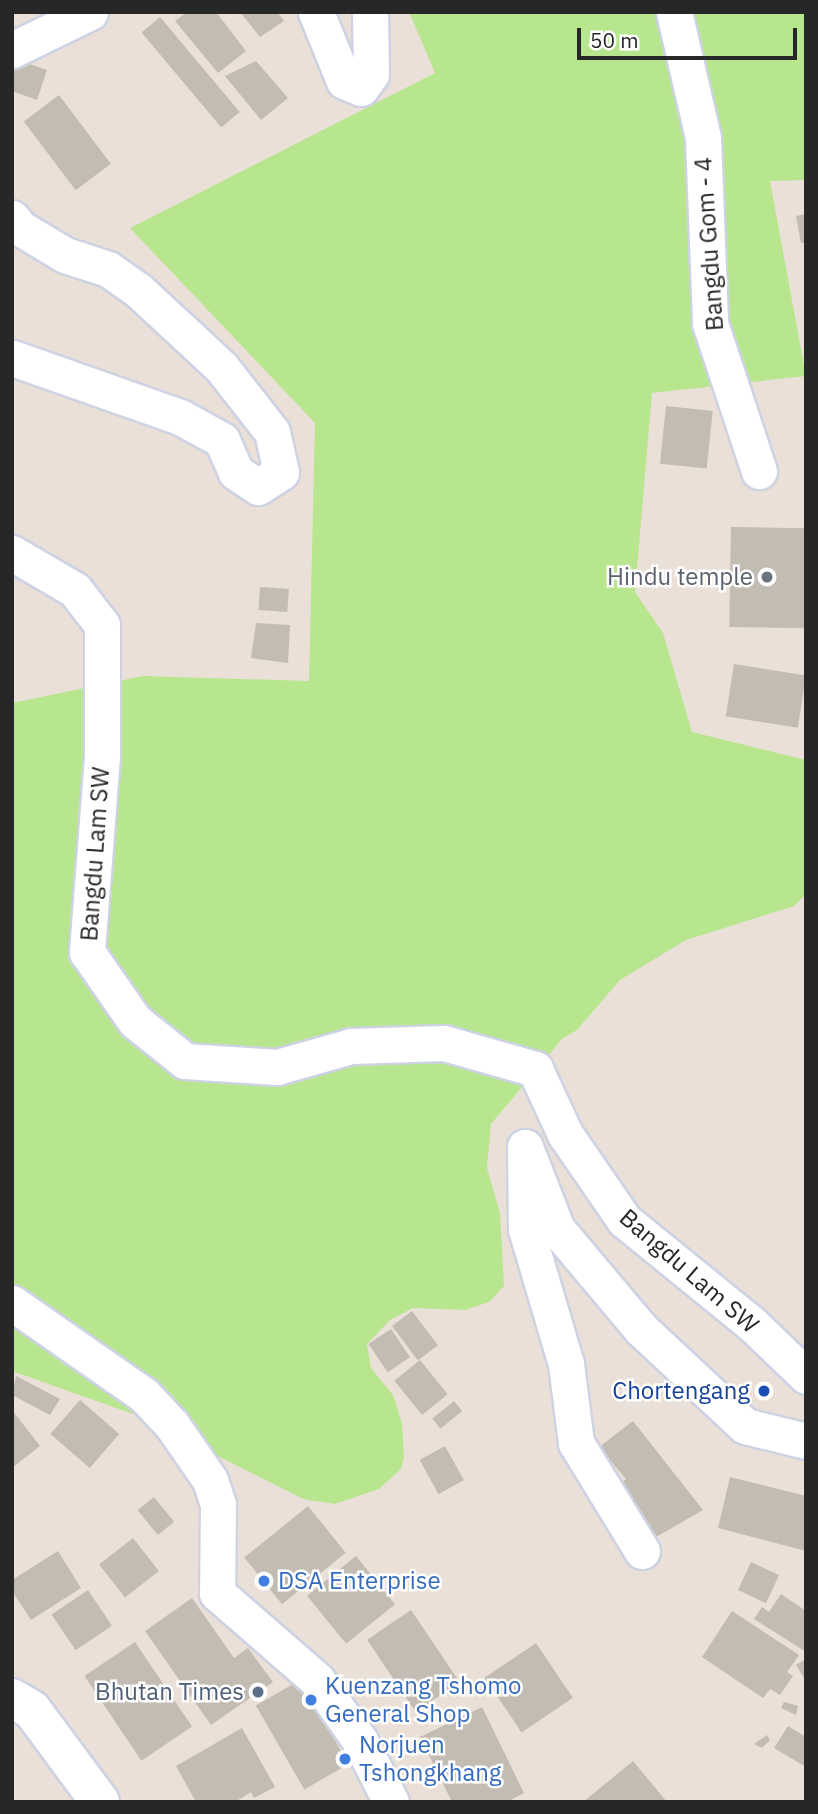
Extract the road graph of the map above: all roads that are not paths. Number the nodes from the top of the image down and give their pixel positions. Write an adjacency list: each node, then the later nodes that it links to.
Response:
1 (90, 12): 5 (street)
2 (316, 12): 3 (street)
3 (370, 12)
4 (674, 12): 8 (street, Bangdu Gom - 4)
5 (12, 50)
6 (12, 218): 7 (street)
7 (12, 358)
8 (759, 471)
9 (12, 553): 11 (street, Bangdu Lam SW)
10 (12, 1303): 16 (street)
11 (806, 1377)
12 (806, 1441): 13 (street)
13 (642, 1551)
14 (12, 1698): 15 (street)
15 (100, 1802)
16 (391, 1802)

